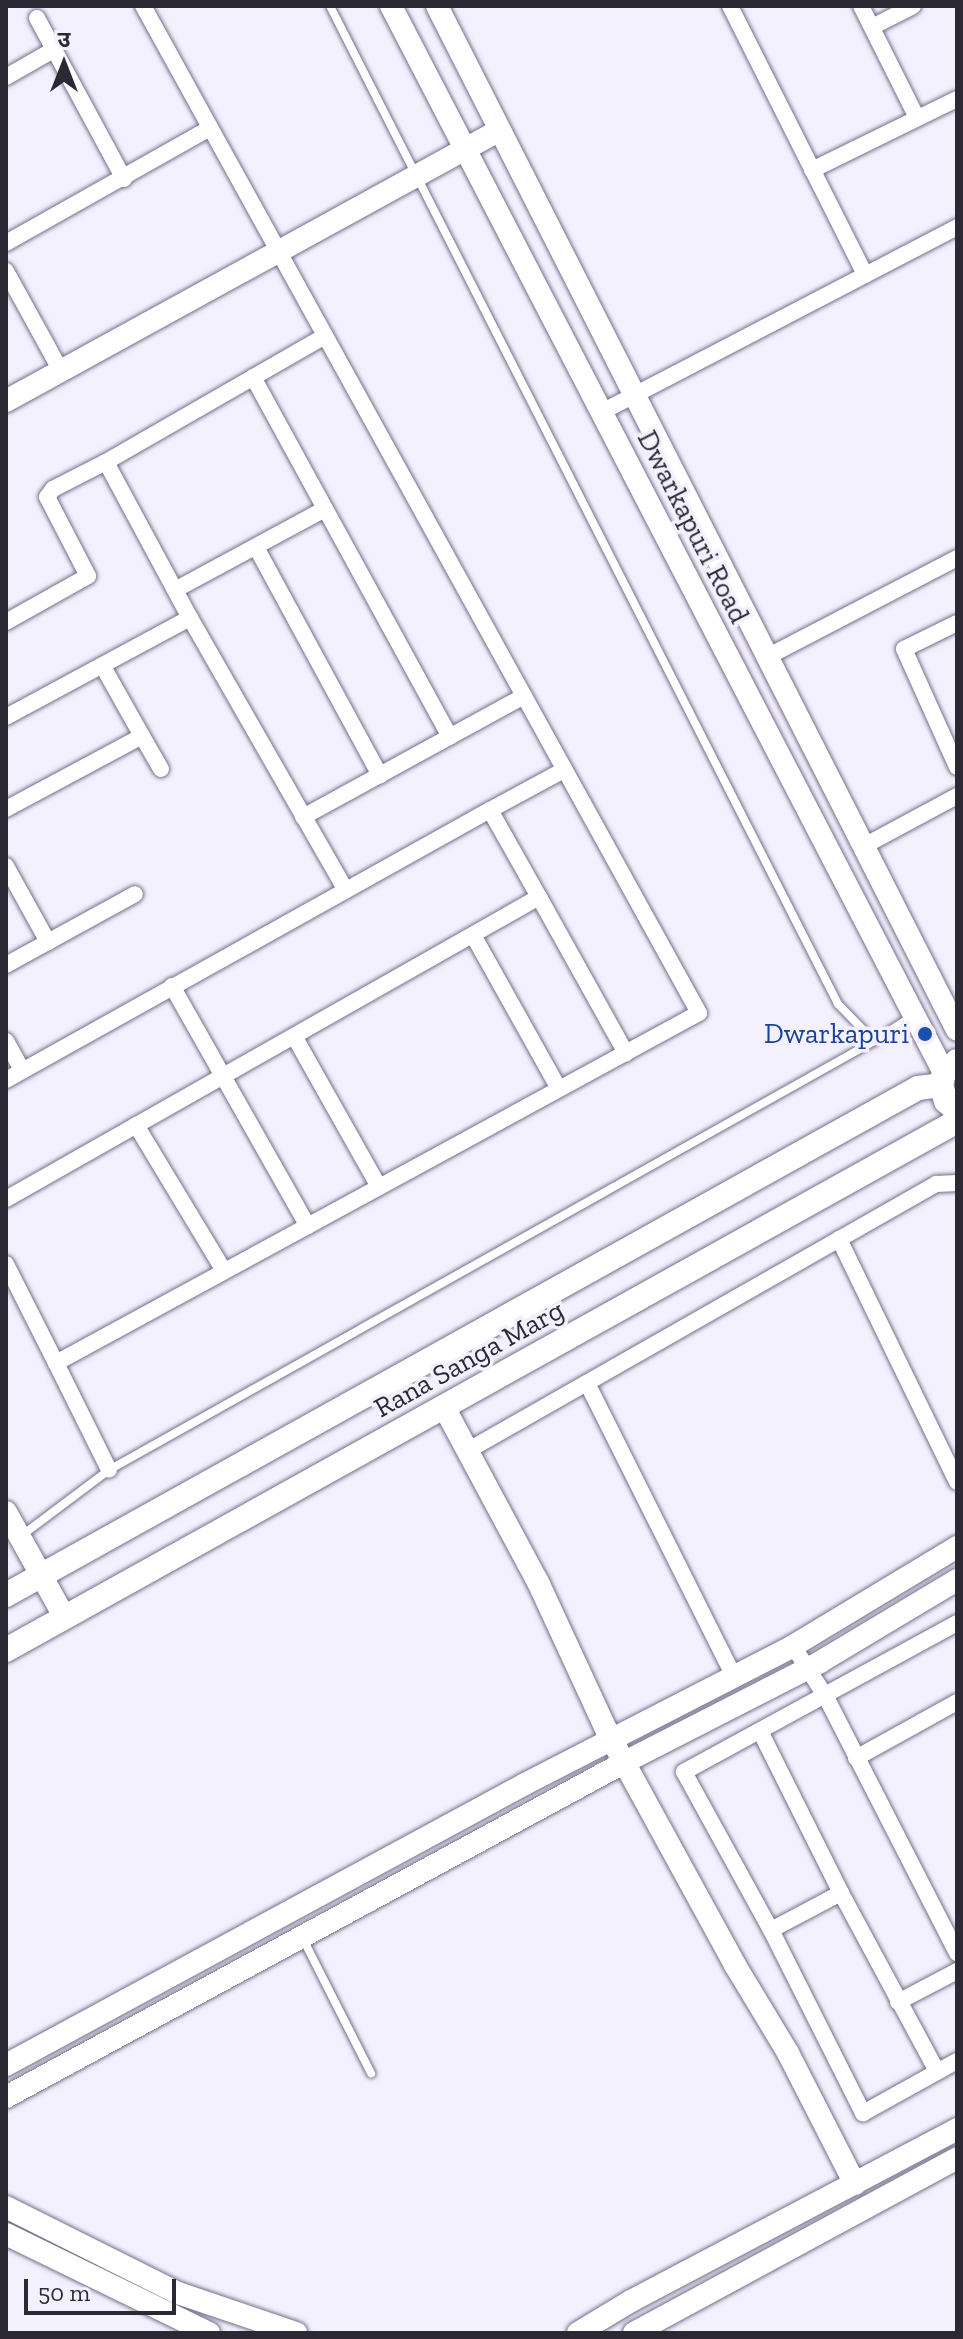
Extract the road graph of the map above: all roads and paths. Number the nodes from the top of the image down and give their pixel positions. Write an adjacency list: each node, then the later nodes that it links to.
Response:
1 (143, 6): 14 (street)
2 (330, 6): 18 (lane)
3 (391, 6): 16 (street, Dwarkapuri Road)
4 (437, 6): 15 (street, Dwarkapuri Road)
5 (730, 6): 17 (street)
6 (861, 6): 9 (street)
7 (913, 6): 9 (street)
8 (37, 18): 10 (street)
9 (872, 27): 13 (street)
10 (55, 49): 11 (street); 19 (street)
11 (6, 77)
12 (957, 99): 13 (street)
13 (917, 118): 17 (street)
14 (210, 128): 19 (street); 22 (street)
15 (500, 130): 16 (street); 28 (street, Dwarkapuri Road)
16 (466, 150): 18 (street); 30 (street, Dwarkapuri Road)
17 (812, 170): 24 (street)
18 (418, 176): 22 (street); 66 (lane)
19 (124, 179): 21 (street)
20 (957, 227): 24 (street)
21 (6, 243)
22 (279, 253): 25 (street); 26 (street)
23 (6, 271): 26 (street)
24 (865, 275): 28 (street)
25 (325, 336): 27 (street); 41 (street)
26 (61, 371): 29 (street)
27 (253, 377): 31 (street); 32 (street)
28 (636, 395): 30 (street); 39 (street, Dwarkapuri Road)
29 (6, 401)
30 (600, 413): 62 (street, Dwarkapuri Road)
31 (106, 462): 35 (street); 37 (street)
32 (325, 509): 33 (street); 44 (street)
33 (256, 547): 35 (street); 48 (street)
34 (957, 558): 39 (street)
35 (175, 590): 36 (street)
36 (190, 618): 40 (street); 52 (street)
37 (6, 622)
38 (957, 623): 45 (street)
39 (769, 656): 53 (street, Dwarkapuri Road)
40 (102, 665): 42 (street); 43 (street)
41 (524, 696): 44 (street); 47 (street)
42 (6, 717)
43 (142, 736): 46 (street); 50 (street)
44 (450, 737): 48 (street)
45 (957, 767)
46 (161, 769)
47 (564, 770): 51 (street); 67 (street)
48 (380, 775): 52 (street)
49 (957, 796): 53 (street)
50 (6, 809)
51 (490, 810): 55 (street); 57 (street)
52 (303, 817): 55 (street)
53 (864, 846): 63 (street, Dwarkapuri Road)
54 (6, 866): 59 (street)
55 (345, 889): 61 (street)
56 (135, 894): 59 (street)
57 (539, 897): 58 (street); 67 (street)
58 (473, 935): 64 (street); 72 (street)
59 (48, 942): 60 (street)
60 (6, 965)
61 (172, 986): 68 (street); 70 (street)
62 (915, 1015): 66 (lane); 69 (street, Dwarkapuri Road)
63 (957, 1030)
64 (294, 1036): 70 (street); 76 (street)
65 (6, 1041): 68 (street)
66 (874, 1041): 86 (lane)
67 (626, 1053): 72 (street)
68 (22, 1070): 71 (street)
69 (947, 1073): 73 (main road); 91 (main road, Rana Sanga Marg)
70 (225, 1074): 74 (street); 78 (street)
71 (6, 1080)
72 (559, 1089): 76 (street)
73 (957, 1113): 84 (main road, Rana Sanga Marg)
74 (136, 1125): 77 (street); 81 (street)
75 (957, 1183): 79 (street)
76 (379, 1187): 78 (street)
77 (6, 1199)
78 (308, 1226): 81 (street)
79 (839, 1239): 83 (street); 87 (street)
80 (6, 1264): 82 (street)
81 (224, 1271): 82 (street)
82 (56, 1363): 86 (street)
83 (587, 1383): 85 (street); 99 (street)
84 (444, 1407): 85 (street); 94 (main road, Rana Sanga Marg)
85 (467, 1451): 103 (street)
86 (109, 1470): 89 (lane)
87 (957, 1482)
88 (6, 1512): 89 (street)
89 (20, 1537): 91 (street)
90 (957, 1547): 96 (street)
91 (41, 1576): 93 (main road, Rana Sanga Marg); 94 (street)
92 (957, 1580): 98 (street)
93 (6, 1595)
94 (65, 1618): 97 (main road, Rana Sanga Marg)
95 (957, 1623): 100 (street)
96 (793, 1646): 98 (street); 99 (street)
97 (6, 1650)
98 (806, 1668): 100 (street); 105 (street)
99 (735, 1678): 103 (street)
100 (826, 1697): 102 (street); 104 (street)
101 (957, 1702): 104 (street)
102 (761, 1733): 106 (street); 107 (street)
103 (613, 1741): 105 (street); 113 (street)
104 (856, 1758): 109 (street)
105 (625, 1762): 108 (street); 119 (street)
106 (841, 1893): 107 (street); 111 (street)
107 (771, 1930): 114 (street)
108 (301, 1937): 115 (lane); 116 (street)
109 (957, 1953)
110 (957, 1971): 111 (street)
111 (898, 2002): 114 (street)
112 (957, 2061): 114 (street)
113 (6, 2065)
114 (937, 2071)
115 (371, 2073)
116 (6, 2097)
117 (957, 2129): 119 (street)
118 (957, 2158): 125 (street)
119 (855, 2184): 124 (street)
120 (6, 2207): 123 (street)
121 (6, 2234): 122 (street)
122 (209, 2333)
123 (296, 2333)
124 (578, 2333)
125 (634, 2333)

